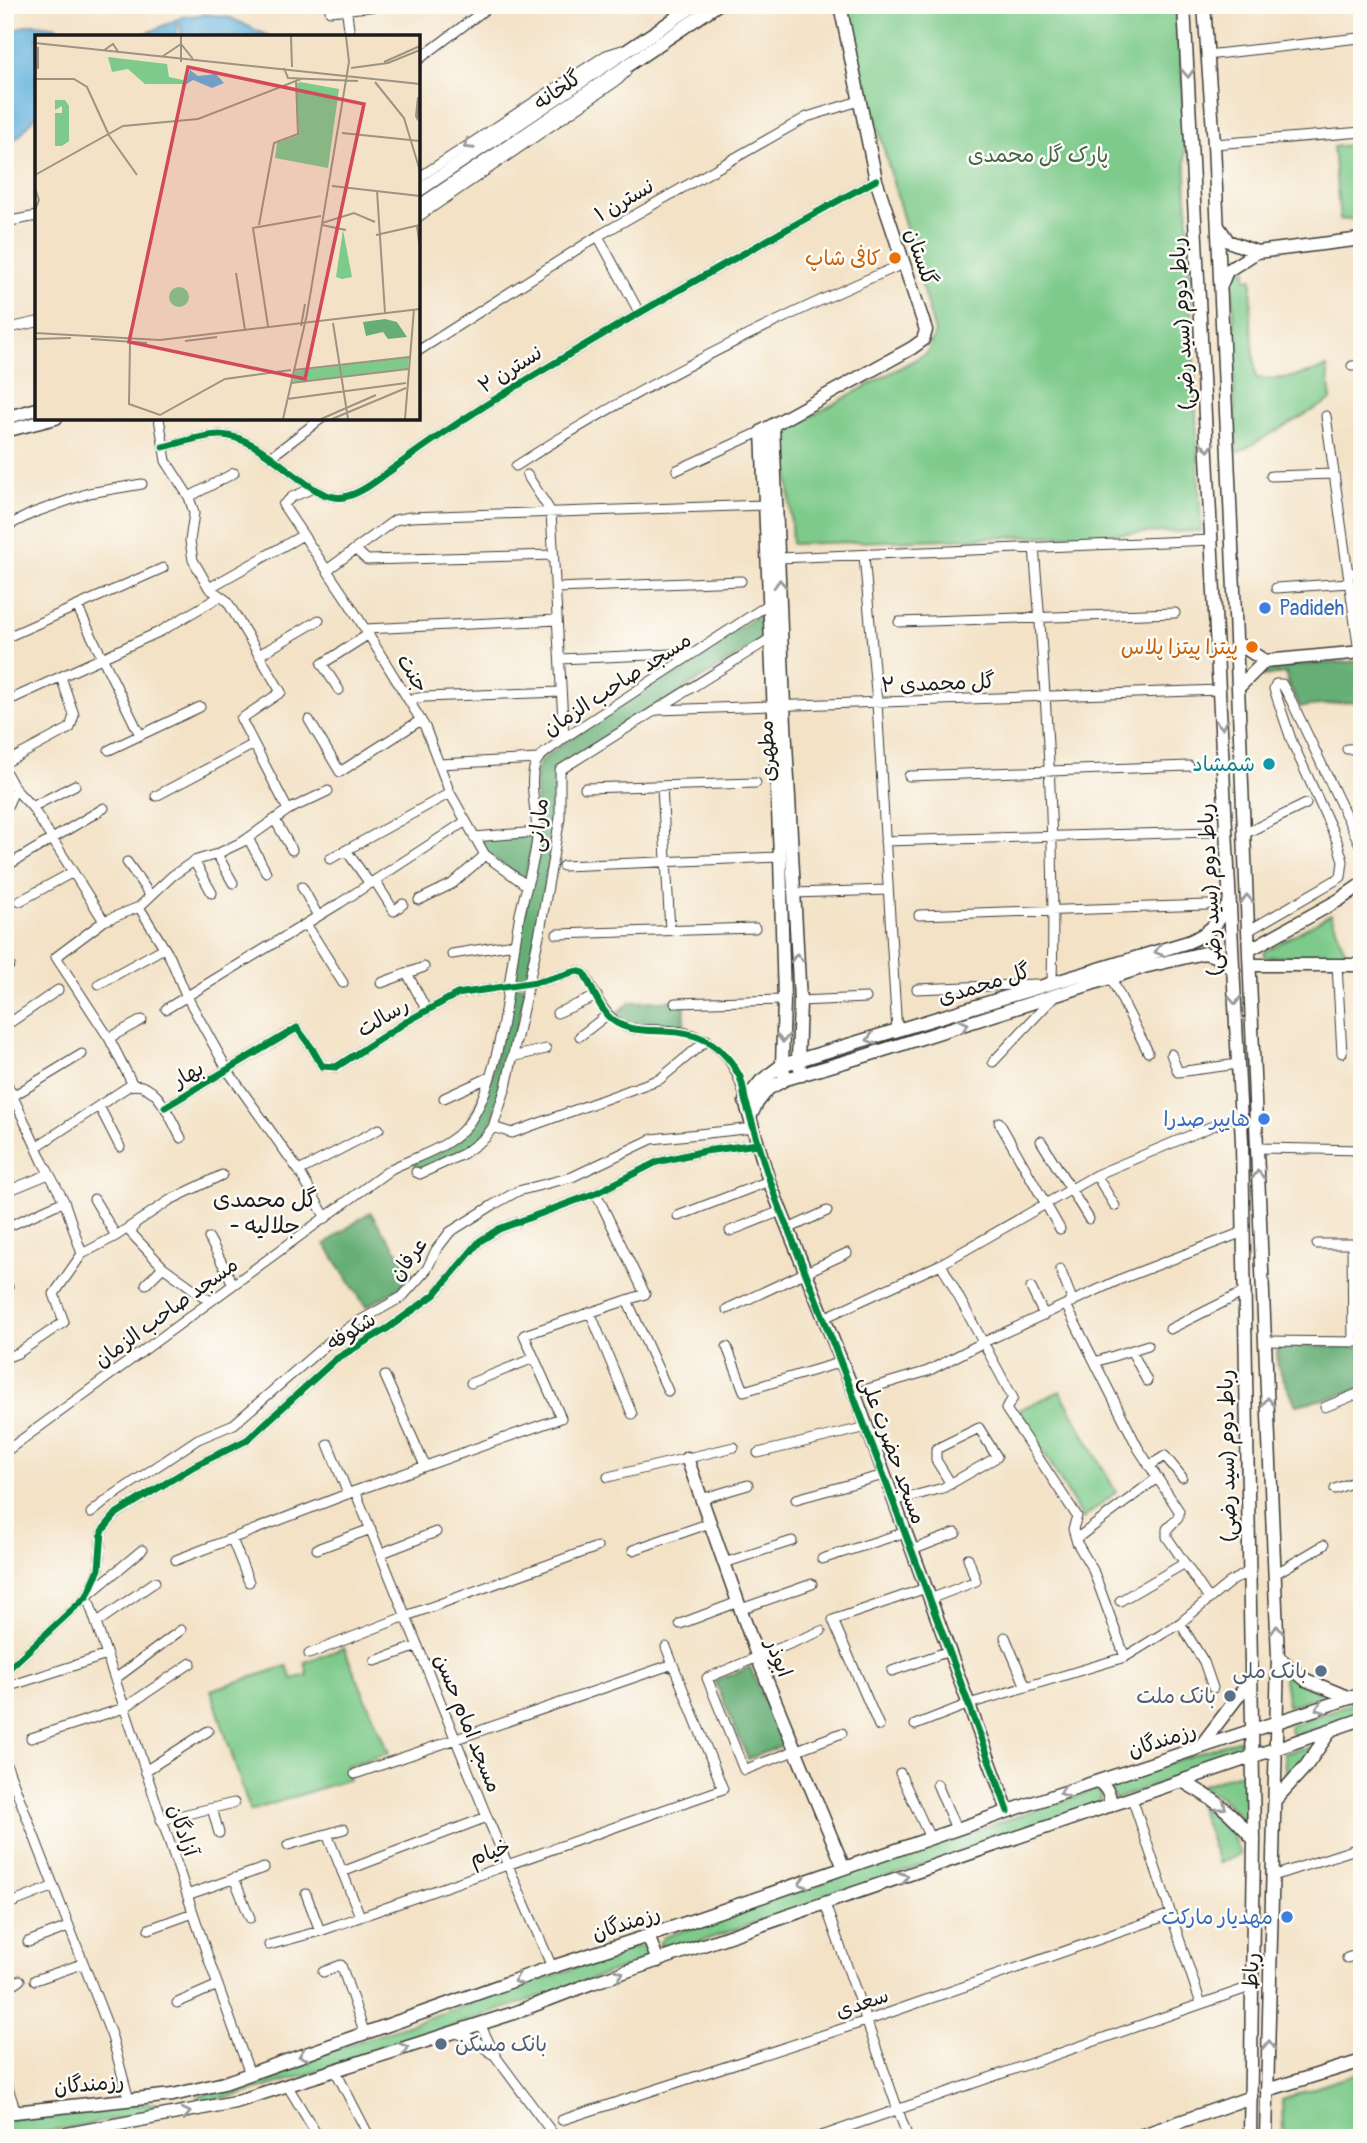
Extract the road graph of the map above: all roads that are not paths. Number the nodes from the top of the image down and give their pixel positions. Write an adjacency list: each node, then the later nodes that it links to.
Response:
1 (387, 5): 8 (street)
2 (491, 5): 14 (street)
3 (695, 5): 12 (main road, گلخانه)
4 (717, 5): 12 (main road, گلخانه)
5 (839, 5): 15 (main road, گلستان)
6 (1184, 5): 60 (main road, رباط دوم (سید رضی), one-way to 60)
7 (1204, 5): 13 (main road, رباط دوم (سید رضی))
8 (347, 7): 9 (street); 10 (street)
9 (330, 11)
10 (350, 35)
11 (1359, 38): 13 (street)
12 (635, 53): 18 (street, one-way to 18); 20 (main road, گلخانه); 21 (main road, گلخانه); 23 (street)
13 (1208, 55): 17 (main road, رباط دوم (سید رضی))
14 (420, 58)
15 (859, 101): 19 (main road, گلستان); 26 (street, نسترن ۱)
16 (1362, 132): 17 (street)
17 (1214, 144): 25 (main road, رباط دوم (سید رضی))
18 (420, 177)
19 (876, 180): 29 (main road, گلستان); 31 (street, نسترن ۲)
20 (420, 190)
21 (420, 205)
22 (35, 216): 24 (street)
23 (420, 216)
24 (5, 222)
25 (1218, 225): 28 (main road); 30 (main road, رباط دوم (سید رضی))
26 (598, 236): 31 (street); 34 (street, نسترن ۱)
27 (1362, 239): 28 (main road)
28 (1257, 252): 30 (main road)
29 (903, 264): 42 (main road, گلستان); 47 (street)
30 (1221, 288): 85 (main road, رباط دوم (سید رضی))
31 (639, 312): 54 (street, نسترن ۲)
32 (35, 322): 33 (street)
33 (5, 329)
34 (420, 350)
35 (35, 410): 37 (main road)
36 (1326, 416): 50 (street)
37 (5, 418)
38 (48, 420): 43 (main road)
39 (159, 420): 45 (street)
40 (319, 420): 46 (street)
41 (1362, 421): 44 (street)
42 (767, 428): 48 (street); 56 (main road, مطهری); 65 (main road, مطهری)
43 (5, 431)
44 (1362, 434)
45 (163, 447): 46 (street, نسترن ۲); 55 (street)
46 (272, 456): 54 (street, نسترن ۲)
47 (516, 466)
48 (677, 470)
49 (233, 473): 55 (street)
50 (1334, 474): 52 (street); 69 (street)
51 (527, 475): 57 (street)
52 (1271, 476)
53 (142, 484): 58 (street)
54 (311, 489): 59 (street, جنت)
55 (189, 497): 71 (street)
56 (765, 505): 57 (street); 75 (main road, مطهری)
57 (551, 512): 62 (street); 63 (street)
58 (5, 527)
59 (303, 534): 67 (street, جنت); 71 (street)
60 (1212, 540): 61 (street); 95 (main road, رباط دوم (سید رضی))
61 (1034, 547): 64 (street); 78 (street)
62 (356, 550): 63 (street); 67 (street)
63 (553, 555): 72 (street)
64 (864, 555): 65 (street); 100 (street)
65 (779, 558): 102 (main road, مطهری, one-way to 65)
66 (163, 569): 76 (street)
67 (327, 570): 82 (street, جنت)
68 (1362, 572): 69 (street)
69 (1348, 578): 73 (street); 86 (street)
70 (741, 582): 72 (street)
71 (209, 588): 74 (street)
72 (556, 588): 80 (street)
73 (1276, 588)
74 (219, 597): 88 (street); 89 (street)
75 (769, 604): 84 (main road, مطهری); 87 (street, مسجد صاحب الزمان)
76 (77, 607): 83 (street); 89 (street)
77 (1175, 613): 78 (street)
78 (1040, 618): 81 (street); 97 (street)
79 (320, 620): 88 (street)
80 (557, 620): 82 (street); 90 (street)
81 (899, 622)
82 (367, 632): 94 (street); 98 (street, جنت)
83 (5, 638)
84 (771, 638): 102 (main road, مطهری); 103 (street, مارانی)
85 (1237, 643): 91 (main road); 93 (main road, رباط دوم (سید رضی))
86 (1360, 652): 91 (main road)
87 (696, 653): 90 (street); 107 (street, مسجد صاحب الزمان)
88 (259, 654): 108 (street)
89 (103, 657): 92 (street); 106 (street)
90 (559, 659): 96 (street)
91 (1265, 661): 93 (main road)
92 (61, 677): 99 (street); 113 (street)
93 (1238, 688): 137 (main road, رباط دوم (سید رضی))
94 (339, 690)
95 (1220, 690): 97 (street, گل محمدی ۲); 138 (main road, رباط دوم (سید رضی), one-way to 138)
96 (561, 692): 98 (street); 107 (street)
97 (1045, 696): 100 (street, گل محمدی ۲); 117 (street)
98 (409, 700): 105 (street, جنت)
99 (5, 702)
100 (877, 703): 102 (street, گل محمدی ۲); 144 (street)
101 (200, 707): 106 (street)
102 (779, 707): 103 (street, گل محمدی ۲); 150 (main road, مطهری); 166 (main road, مطهری)
103 (657, 710): 199 (street, مارانی)
104 (309, 720): 105 (street)
105 (421, 720): 114 (street, جنت)
106 (139, 735): 111 (street)
107 (564, 738): 112 (street, مسجد صاحب الزمان)
108 (254, 744): 127 (street); 131 (street)
109 (1362, 748): 110 (street)
110 (1347, 749)
111 (108, 750)
112 (538, 759): 114 (street); 135 (street, مسجد صاحب الزمان)
113 (5, 763)
114 (439, 764): 126 (street, جنت)
115 (1189, 766): 117 (street)
116 (5, 771): 123 (street)
117 (1049, 772): 118 (street); 142 (street)
118 (909, 776)
119 (756, 783): 122 (street)
120 (75, 785): 129 (street)
121 (585, 788): 122 (street)
122 (662, 788): 154 (street)
123 (15, 789): 125 (street); 129 (street); 132 (street)
124 (328, 791): 131 (street)
125 (5, 793)
126 (450, 793): 134 (street, جنت); 147 (street)
127 (156, 796)
128 (1306, 804): 137 (street)
129 (32, 807): 143 (street)
130 (104, 808): 143 (street)
131 (288, 810): 133 (street)
132 (5, 811)
133 (275, 820): 141 (street); 146 (street)
134 (466, 821): 139 (street, جنت); 160 (street)
135 (537, 832): 139 (street); 162 (street, مسجد صاحب الزمان)
136 (1210, 832): 142 (street)
137 (1244, 834): 138 (main road); 181 (main road, رباط دوم (سید رضی), one-way to 137)
138 (1227, 835): 169 (main road, رباط دوم (سید رضی))
139 (474, 837): 149 (street, جنت)
140 (1359, 837): 145 (street); 181 (street)
141 (248, 838): 148 (street); 158 (street)
142 (1052, 838): 144 (street); 174 (street)
143 (52, 839): 156 (street); 157 (street)
144 (885, 841): 164 (street)
145 (1362, 849)
146 (292, 850)
147 (346, 850): 151 (street); 160 (street)
148 (216, 854): 152 (street); 159 (street)
149 (485, 855): 162 (street, جنت); 168 (street)
150 (780, 858): 154 (street); 207 (main road, مطهری)
151 (330, 859)
152 (194, 861): 165 (street); 167 (street)
153 (127, 862): 167 (street)
154 (666, 863): 155 (street); 180 (street)
155 (563, 866)
156 (5, 867)
157 (73, 872): 170 (street); 177 (street)
158 (266, 872)
159 (233, 883)
160 (372, 883): 171 (street); 176 (street)
161 (1362, 884): 186 (main road)
162 (526, 885): 184 (street, مسجد صاحب الزمان)
163 (302, 887): 176 (street)
164 (888, 890): 166 (street); 217 (street)
165 (212, 893)
166 (793, 893): 208 (main road, مطهری, one-way to 166)
167 (150, 895): 173 (street)
168 (419, 900)
169 (1230, 900): 183 (main road); 193 (main road, رباط دوم (سید رضی))
170 (20, 901)
171 (403, 904)
172 (1207, 905): 174 (street)
173 (139, 907): 177 (street); 185 (street)
174 (1054, 911): 175 (street); 203 (street)
175 (919, 915)
176 (318, 916): 178 (street)
177 (104, 921): 219 (street)
178 (306, 924): 196 (street); 204 (street)
179 (755, 928): 180 (street)
180 (670, 930): 182 (street)
181 (1248, 931): 186 (main road, رباط دوم (سید رضی))
182 (557, 934)
183 (1203, 936): 187 (main road); 203 (main road, گل محمدی, one-way to 203)
184 (514, 944): 188 (street); 200 (street, مسجد صاحب الزمان)
185 (164, 948): 198 (street); 204 (street)
186 (1249, 950): 189 (main road, رباط دوم (سید رضی))
187 (1204, 953): 193 (main road); 195 (main road, گل محمدی)
188 (452, 954)
189 (1250, 965): 190 (main road); 252 (main road, رباط دوم (سید رضی))
190 (1337, 965): 191 (main road); 223 (street)
191 (1362, 965)
192 (424, 967): 194 (street)
193 (1234, 970): 229 (main road, رباط دوم (سید رضی), one-way to 229)
194 (408, 975): 197 (street); 211 (street)
195 (1111, 978): 203 (main road, گل محمدی); 222 (street)
196 (343, 983)
197 (381, 983)
198 (99, 984)
199 (530, 984): 200 (street, رسالت); 205 (street, رسالت); 226 (street, مارانی)
200 (508, 985): 211 (street, رسالت); 233 (street, مسجد صاحب الزمان)
201 (917, 989): 203 (street)
202 (58, 990): 215 (street)
203 (1054, 990): 217 (main road, گل محمدی); 228 (street); 232 (main road, گل محمدی, one-way to 203)
204 (186, 995): 210 (street); 231 (street)
205 (597, 996): 212 (street); 213 (street)
206 (866, 998): 208 (street)
207 (784, 1000): 209 (street); 230 (main road, مطهری, one-way to 230)
208 (800, 1001): 227 (main road, مطهری)
209 (675, 1003)
210 (166, 1009)
211 (427, 1011): 216 (street, رسالت)
212 (557, 1013)
213 (607, 1014): 218 (street); 220 (street)
214 (142, 1020): 219 (street)
215 (5, 1026)
216 (297, 1028): 231 (street, بهار)
217 (897, 1032): 227 (main road, گل محمدی, one-way to 227)
218 (580, 1036)
219 (109, 1038): 236 (street)
220 (707, 1040): 239 (street); 245 (street)
221 (546, 1049): 226 (street)
222 (1148, 1052)
223 (1342, 1053)
224 (82, 1054): 237 (street)
225 (1171, 1054): 229 (street)
226 (512, 1057): 245 (street, مارانی)
227 (798, 1061): 230 (main road, گل محمدی); 232 (main road, مطهری)
228 (993, 1062)
229 (1238, 1064): 242 (main road, رباط دوم (سید رضی))
230 (782, 1065): 235 (main road, مطهری); 239 (main road, گل محمدی)
231 (228, 1071): 241 (street, بهار); 254 (street)
232 (802, 1075): 235 (main road, گل محمدی)
233 (490, 1077): 238 (street); 270 (street, مسجد صاحب الزمان)
234 (5, 1079): 237 (street)
235 (786, 1079): 243 (main road, گل محمدی)
236 (133, 1085): 240 (street); 241 (street, بهار)
237 (13, 1096): 250 (street)
238 (444, 1098)
239 (745, 1101): 243 (main road, مسجد حضرت علی)
240 (99, 1106): 250 (street); 251 (street)
241 (165, 1107): 247 (street)
242 (1241, 1114): 258 (street); 277 (main road, رباط دوم (سید رضی))
243 (752, 1122): 249 (main road, مسجد حضرت علی); 340 (street, عرفان)
244 (999, 1122): 265 (street)
245 (493, 1127): 255 (street, مارانی)
246 (379, 1129): 254 (street)
247 (181, 1138)
248 (1041, 1141): 260 (street)
249 (758, 1144): 259 (main road, مسجد حضرت علی); 262 (street, شکوفه)
250 (36, 1147): 256 (street)
251 (120, 1147)
252 (1257, 1148): 253 (street); 300 (main road, رباط دوم (سید رضی), one-way to 252)
253 (1362, 1150)
254 (299, 1171): 270 (street)
255 (416, 1172)
256 (49, 1174): 261 (street); 264 (street)
257 (222, 1175): 272 (street)
258 (1096, 1175): 260 (street); 266 (street)
259 (769, 1181): 267 (main road, مسجد حضرت علی); 269 (street)
260 (1069, 1189): 265 (street); 271 (street)
261 (5, 1192)
262 (596, 1193): 292 (street); 367 (street, شکوفه)
263 (94, 1199): 278 (street)
264 (64, 1201): 273 (street); 283 (street)
265 (1044, 1203): 275 (street); 284 (street)
266 (1115, 1206)
267 (781, 1211): 274 (main road, مسجد حضرت علی); 276 (street)
268 (827, 1211): 274 (street)
269 (678, 1216)
270 (326, 1218): 289 (street, مسجد صاحب الزمان)
271 (1089, 1219)
272 (136, 1222): 278 (street); 285 (street)
273 (5, 1228)
274 (788, 1229): 287 (main road, مسجد حضرت علی)
275 (1060, 1229)
276 (730, 1231)
277 (1244, 1232): 291 (main road, رباط دوم (سید رضی)); 294 (street)
278 (116, 1236): 283 (street)
279 (209, 1238): 289 (street)
280 (1317, 1244): 281 (street)
281 (1357, 1244): 302 (street)
282 (847, 1253): 287 (street)
283 (82, 1254): 306 (street)
284 (941, 1264): 298 (street); 301 (street)
285 (163, 1267): 288 (street); 293 (street)
286 (1060, 1269): 294 (street)
287 (805, 1271): 295 (street); 298 (main road, مسجد حضرت علی)
288 (146, 1284)
289 (233, 1284): 293 (street, مسجد صاحب الزمان)
290 (1031, 1288): 297 (street)
291 (1244, 1292): 299 (street); 327 (main road, رباط دوم (سید رضی))
292 (627, 1300): 296 (street); 313 (street)
293 (210, 1301): 321 (street, مسجد صاحب الزمان)
294 (1069, 1303): 297 (street); 309 (street)
295 (727, 1309)
296 (590, 1312): 307 (street); 317 (street)
297 (1044, 1315): 301 (street)
298 (824, 1318): 308 (main road, مسجد حضرت علی)
299 (1170, 1329)
300 (1265, 1340): 302 (street); 328 (main road, رباط دوم (سید رضی), one-way to 300)
301 (984, 1342): 315 (street); 347 (street)
302 (1357, 1342)
303 (1148, 1345): 305 (street)
304 (727, 1347): 308 (street)
305 (1132, 1352): 309 (street); 311 (street)
306 (5, 1358)
307 (534, 1358): 312 (street); 324 (street)
308 (842, 1362): 315 (main road, مسجد حضرت علی)
309 (1094, 1362): 325 (street)
310 (386, 1376): 324 (street)
311 (1147, 1381)
312 (471, 1382)
313 (668, 1391)
314 (1362, 1392): 316 (street)
315 (854, 1393): 318 (main road, مسجد حضرت علی)
316 (1325, 1407)
317 (632, 1415)
318 (867, 1427): 322 (street); 326 (main road, مسجد حضرت علی)
319 (328, 1444): 336 (street, مسجد امام حسن)
320 (734, 1447): 323 (street)
321 (5, 1452)
322 (758, 1453)
323 (687, 1458): 329 (street); 337 (main road, ابوذر)
324 (425, 1466): 336 (street)
325 (1149, 1466): 330 (street); 331 (street)
326 (884, 1475): 338 (street); 339 (main road, مسجد حضرت علی)
327 (1247, 1476): 328 (main road); 361 (main road, رباط دوم (سید رضی))
328 (1271, 1476): 362 (main road, رباط دوم (سید رضی))
329 (608, 1477)
330 (1182, 1477)
331 (1157, 1478): 347 (street); 360 (street)
332 (1362, 1479): 335 (street)
333 (951, 1484): 333 (street); 339 (street)
334 (748, 1485): 337 (street)
335 (1335, 1489)
336 (352, 1493): 342 (street, مسجد امام حسن); 346 (street)
337 (701, 1499): 341 (main road, ابوذر)
338 (796, 1499)
339 (894, 1501): 344 (main road, مسجد حضرت علی)
340 (92, 1513)
341 (710, 1523): 353 (street); 359 (main road, ابوذر)
342 (371, 1529): 351 (street); 355 (street, مسجد امام حسن)
343 (436, 1532): 355 (street)
344 (906, 1532): 354 (main road, مسجد حضرت علی); 357 (street)
345 (956, 1533): 354 (street)
346 (232, 1539): 358 (street); 364 (street)
347 (1076, 1539): 383 (street)
348 (792, 1541): 359 (street)
349 (1324, 1545): 362 (street)
350 (597, 1548): 371 (street)
351 (317, 1549)
352 (142, 1550): 367 (street)
353 (633, 1550)
354 (912, 1550): 366 (main road, مسجد حضرت علی)
355 (382, 1553): 371 (street, مسجد امام حسن)
356 (968, 1558): 366 (street)
357 (822, 1559)
358 (176, 1560)
359 (724, 1563): 370 (main road, ابوذر)
360 (1185, 1563): 368 (street); 369 (street)
361 (1248, 1572): 368 (street); 392 (main road, رباط دوم (سید رضی))
362 (1275, 1574): 384 (main road, رباط دوم (سید رضی), one-way to 362)
363 (155, 1581): 372 (street)
364 (249, 1582)
365 (812, 1584): 370 (street)
366 (928, 1594): 380 (main road, مسجد حضرت علی); 402 (street)
367 (87, 1596): 372 (street, آزادگان); 390 (street, شکوفه)
368 (1209, 1599): 374 (street)
369 (1121, 1601)
370 (739, 1606): 373 (street); 385 (main road, ابوذر)
371 (406, 1616): 378 (street, مسجد امام حسن); 381 (street)
372 (96, 1623): 382 (street, آزادگان)
373 (680, 1623)
374 (1180, 1623): 383 (street); 395 (street)
375 (181, 1630): 391 (street)
376 (821, 1631): 385 (street)
377 (1005, 1636): 394 (street)
378 (418, 1646): 386 (street); 408 (street, مسجد امام حسن)
379 (666, 1647): 388 (street)
380 (949, 1651): 389 (street); 397 (main road, مسجد حضرت علی)
381 (309, 1654)
382 (107, 1655): 391 (street, آزادگان); 393 (street)
383 (1125, 1657): 394 (street)
384 (1278, 1657): 396 (main road); 400 (main road, رباط دوم (سید رضی))
385 (758, 1658): 411 (main road, ابوذر); 411 (street)
386 (375, 1661)
387 (191, 1663): 398 (street)
388 (673, 1664): 408 (street); 437 (street, خیام)
389 (892, 1671)
390 (5, 1672)
391 (114, 1679): 398 (street, آزادگان)
392 (1250, 1682): 405 (main road, رباط دوم (سید رضی)); 409 (main road)
393 (16, 1684)
394 (1026, 1687): 397 (street)
395 (1213, 1688)
396 (1356, 1696): 400 (main road, رزمندگان, one-way to 400)
397 (969, 1704): 401 (street); 426 (main road, مسجد حضرت علی)
398 (124, 1708): 407 (street); 414 (street, آزادگان)
399 (1362, 1720): 403 (main road, رزمندگان)
400 (1277, 1722): 405 (main road, رزمندگان); 410 (main road, رباط)
401 (915, 1725)
402 (879, 1726)
403 (1331, 1730): 410 (main road, رزمندگان); 422 (main road)
404 (208, 1731): 414 (street)
405 (1250, 1731): 409 (main road, رزمندگان); 412 (main road, رباط)
406 (842, 1733): 411 (street)
407 (31, 1738)
408 (455, 1739): 416 (street); 427 (street, مسجد امام حسن)
409 (1199, 1748): 418 (main road, رزمندگان)
410 (1276, 1748): 412 (main road, رزمندگان); 422 (main road, رباط)
411 (796, 1751): 439 (main road, ابوذر)
412 (1251, 1757): 419 (main road, رزمندگان); 434 (main road, رباط)
413 (5, 1761): 417 (street)
414 (145, 1771): 428 (street, آزادگان)
415 (900, 1773): 433 (street)
416 (355, 1774)
417 (8, 1779): 443 (street)
418 (1099, 1781): 424 (main road); 426 (main road, رزمندگان, one-way to 426)
419 (1182, 1781): 421 (main road, رزمندگان); 434 (main road, one-way to 434)
420 (937, 1784): 430 (street)
421 (1132, 1798): 424 (main road, رزمندگان); 449 (street)
422 (1276, 1799): 441 (main road, رباط)
423 (234, 1803): 425 (street)
424 (1110, 1805): 447 (main road, رزمندگان, one-way to 424)
425 (212, 1808): 428 (street); 431 (street)
426 (1008, 1811): 430 (main road, رزمندگان)
427 (487, 1817): 437 (street, مسجد امام حسن); 440 (street)
428 (161, 1820): 445 (street, آزادگان)
429 (344, 1829): 432 (street)
430 (956, 1829): 433 (main road, رزمندگان)
431 (219, 1833)
432 (327, 1834): 435 (street); 440 (street)
433 (930, 1839): 439 (main road, رزمندگان)
434 (1254, 1840): 467 (main road, رباط)
435 (288, 1845)
436 (1362, 1847): 441 (street)
437 (507, 1864): 450 (street, خیام); 462 (street, مسجد امام حسن)
438 (264, 1868): 442 (street)
439 (844, 1868): 455 (main road, رزمندگان, one-way to 455)
440 (342, 1872): 450 (street)
441 (1273, 1876): 481 (main road, رباط, one-way to 441)
442 (234, 1878): 445 (street); 451 (street)
443 (52, 1887): 446 (street); 452 (street)
444 (306, 1894): 454 (street)
445 (187, 1895): 448 (street, آزادگان)
446 (14, 1902)
447 (825, 1904): 460 (main road, رزمندگان); 471 (street)
448 (193, 1913): 453 (street); 466 (street, آزادگان)
449 (1171, 1914): 470 (street); 471 (street, سعدی)
450 (360, 1916): 454 (street, خیام)
451 (250, 1918)
452 (68, 1927): 456 (street); 461 (street)
453 (149, 1928)
454 (320, 1930): 457 (street, خیام)
455 (648, 1937): 460 (main road); 462 (main road, رزمندگان)
456 (28, 1942)
457 (269, 1945)
458 (1362, 1953): 459 (street)
459 (1347, 1958)
460 (658, 1961): 472 (main road, رزمندگان, one-way to 460)
461 (82, 1964): 465 (street); 483 (street)
462 (552, 1967): 474 (main road, رزمندگان, one-way to 474)
463 (323, 1972): 474 (street)
464 (20, 1980): 468 (street)
465 (35, 1980)
466 (218, 1985): 469 (street); 478 (street, آزادگان)
467 (1252, 1986): 470 (street); 482 (main road, رباط)
468 (5, 1989)
469 (177, 2003)
470 (1201, 2004): 484 (street)
471 (866, 2021): 484 (street); 486 (street, سعدی)
472 (480, 2024): 473 (main road, رزمندگان); 475 (street)
473 (454, 2032): 475 (street); 477 (main road, رزمندگان, one-way to 473)
474 (365, 2034): 478 (main road, رزمندگان, one-way to 478)
475 (496, 2057): 491 (street)
476 (1362, 2061): 481 (main road)
477 (335, 2070): 480 (main road, رزمندگان); 490 (street)
478 (250, 2074): 483 (main road, رزمندگان)
479 (5, 2079): 485 (street)
480 (287, 2085): 487 (main road, رزمندگان, one-way to 480); 489 (street)
481 (1267, 2090): 496 (main road, رباط)
482 (1251, 2097): 494 (main road); 495 (main road, رباط)
483 (129, 2100): 485 (main road, رزمندگان)
484 (898, 2109): 492 (street); 493 (street)
485 (11, 2112)
486 (562, 2120)
487 (101, 2133): 488 (main road, رزمندگان)
488 (47, 2138)
489 (320, 2138)
490 (370, 2138)
491 (556, 2138)
492 (816, 2138)
493 (908, 2138)
494 (1134, 2138)
495 (1250, 2138)
496 (1266, 2138)

